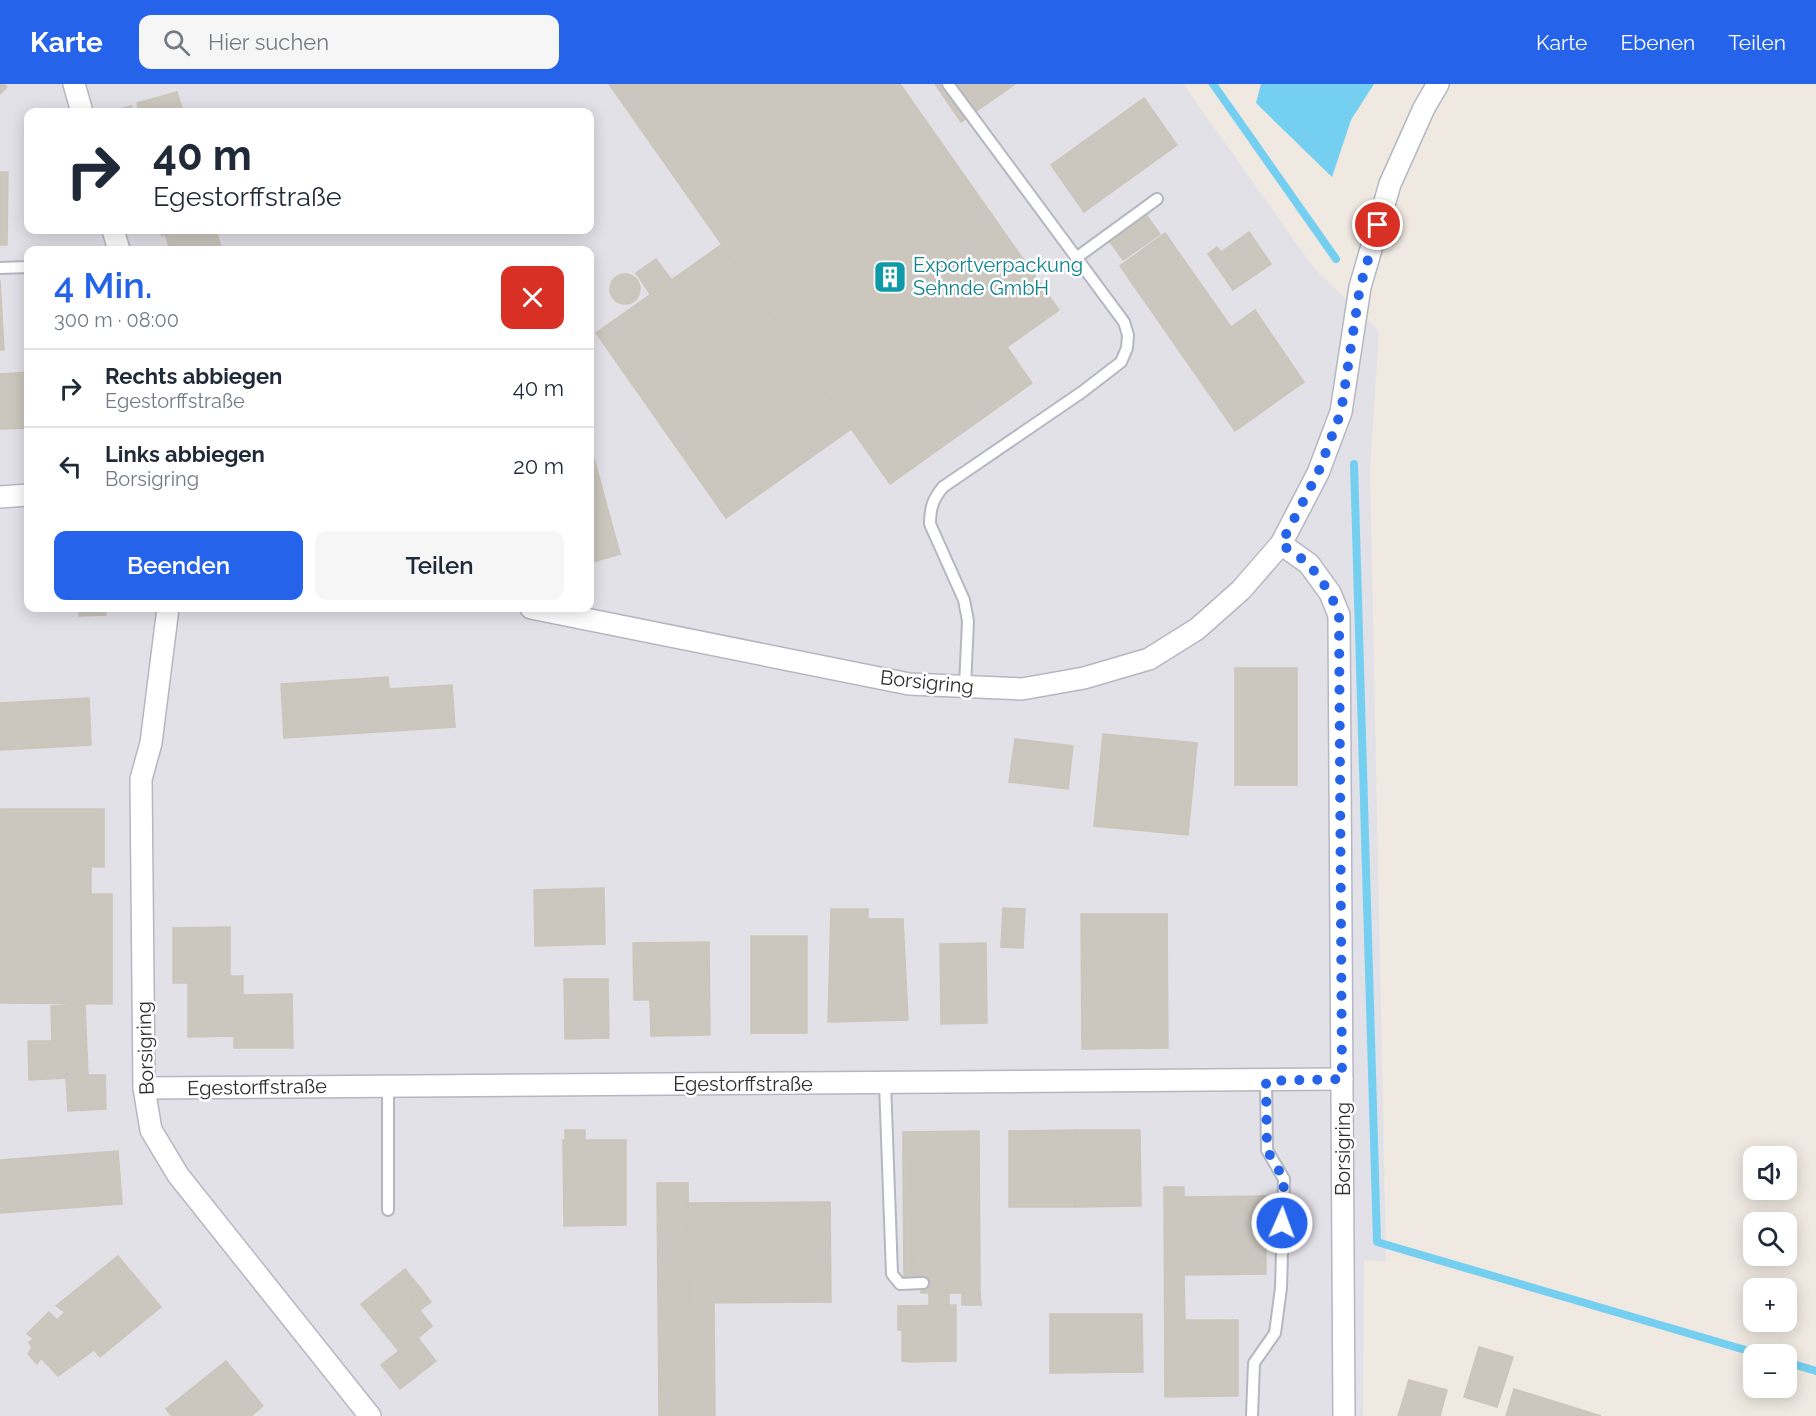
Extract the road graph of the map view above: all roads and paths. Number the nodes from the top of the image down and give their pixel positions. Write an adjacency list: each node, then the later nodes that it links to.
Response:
1 (74, 84): 4 (street)
2 (948, 84): 6 (lane)
3 (1438, 84): 11 (street, Borsigring)
4 (81, 108)
5 (1157, 199): 6 (lane)
6 (1076, 258): 14 (lane)
7 (24, 267): 8 (lane)
8 (0, 268)
9 (24, 495): 10 (street)
10 (0, 497)
11 (1281, 544): 14 (street, Borsigring); 15 (street, Borsigring)
12 (167, 612): 19 (street, Borsigring)
13 (569, 612): 14 (street, Borsigring)
14 (965, 686)
15 (1342, 1079): 16 (street, Egestorffstraße); 24 (street, Borsigring)
16 (1266, 1081): 17 (street, Egestorffstraße); 23 (lane)
17 (885, 1083): 18 (street, Egestorffstraße); 21 (lane)
18 (388, 1086): 19 (street, Egestorffstraße); 20 (lane)
19 (144, 1088): 22 (street, Borsigring)
20 (388, 1210)
21 (923, 1283)
22 (370, 1416)
23 (1252, 1416)
24 (1344, 1416)

